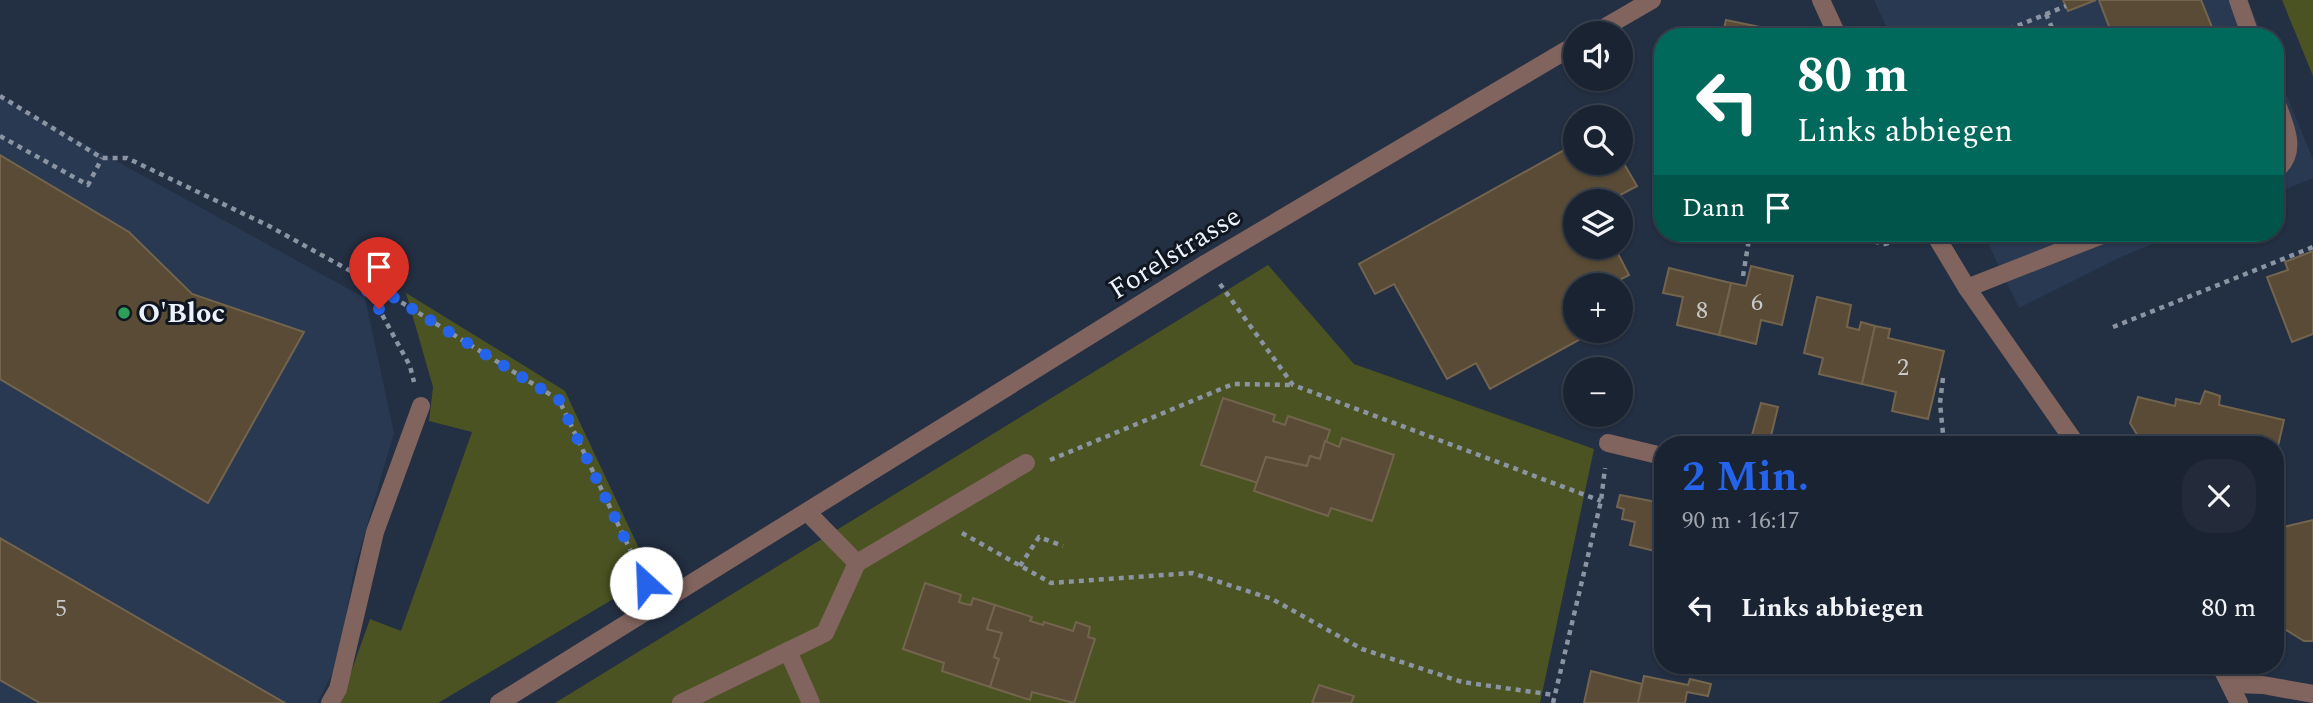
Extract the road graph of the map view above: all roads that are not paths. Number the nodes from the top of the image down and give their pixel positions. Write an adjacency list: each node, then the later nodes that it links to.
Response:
1 (1652, 0): 4 (street)
2 (1821, 0): 5 (street)
3 (2238, 0): 6 (street)
4 (1616, 21)
5 (1834, 28)
6 (2248, 28)
7 (1563, 52): 18 (street, Forelstrasse)
8 (2284, 125): 9 (street)
9 (2284, 163)
10 (1939, 242): 12 (street)
11 (2084, 242): 12 (street)
12 (1967, 288): 14 (street)
13 (421, 406): 24 (street)
14 (2070, 436)
15 (1608, 443): 16 (street)
16 (1654, 454)
17 (1026, 463): 19 (street)
18 (808, 513): 19 (street); 25 (street, Forelstrasse)
19 (857, 563): 20 (street)
20 (788, 651): 26 (street); 27 (street)
21 (2225, 674): 22 (street)
22 (2231, 684): 23 (street); 28 (street)
23 (2313, 694)
24 (330, 703)
25 (499, 703)
26 (681, 703)
27 (811, 703)
28 (2239, 703)

